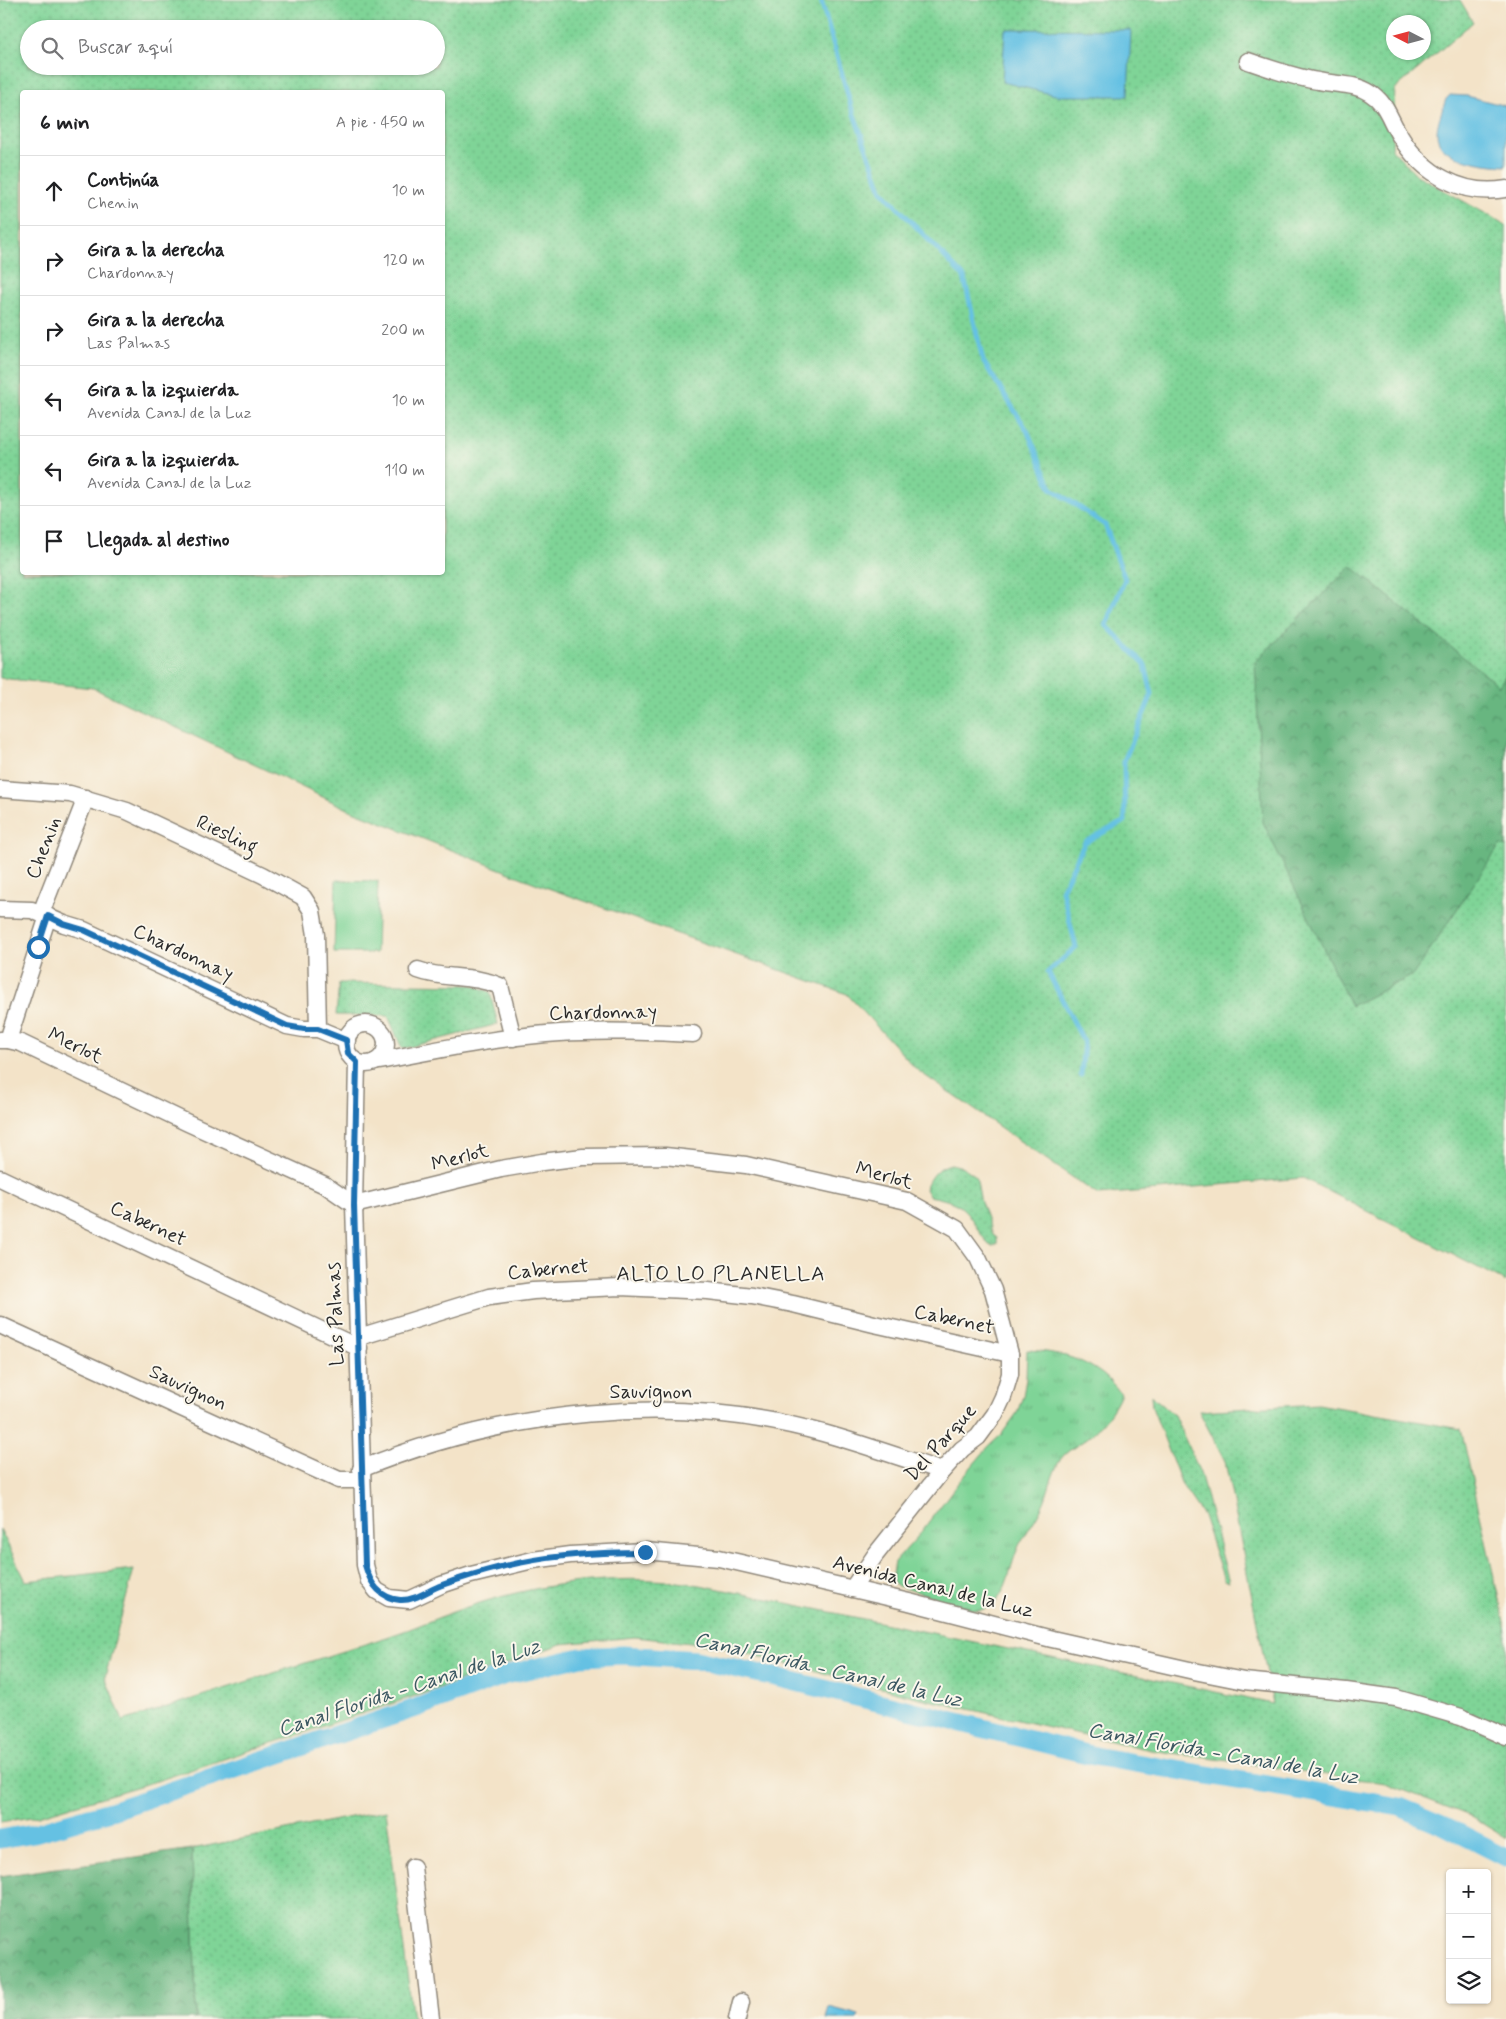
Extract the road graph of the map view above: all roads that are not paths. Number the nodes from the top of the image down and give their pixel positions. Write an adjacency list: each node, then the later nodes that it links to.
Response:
1 (1248, 61): 2 (street)
2 (1506, 189)
3 (0, 788): 4 (street, Riesling)
4 (86, 798): 6 (street, Chenin); 8 (street, Riesling)
5 (0, 909): 6 (street, Chardonnay)
6 (45, 915): 8 (street, Chardonnay); 11 (street, Chenin)
7 (418, 970): 10 (street)
8 (318, 1029): 12 (street, Chardonnay)
9 (693, 1034): 10 (street, Chardonnay)
10 (514, 1038): 14 (street, Chardonnay)
11 (4, 1040): 16 (street, Merlot)
12 (346, 1040): 13 (street, Las Palmas); 14 (street)
13 (357, 1062): 14 (street); 16 (street, Las Palmas)
14 (374, 1062)
15 (0, 1178): 19 (street, Cabernet)
16 (354, 1205): 17 (street, Merlot); 19 (street, Las Palmas)
17 (957, 1229): 20 (street, Del Parque)
18 (0, 1325): 22 (street, Sauvignon)
19 (359, 1342): 20 (street, Cabernet); 22 (street, Las Palmas)
20 (1010, 1354): 21 (street, Del Parque)
21 (942, 1471): 22 (street, Sauvignon); 24 (street, Del Parque)
22 (361, 1475): 23 (street, Las Palmas)
23 (365, 1565): 24 (street, Avenida Canal de la Luz)
24 (852, 1590): 25 (street, Avenida Canal de la Luz)
25 (1506, 1736)
26 (413, 1867): 28 (street)
27 (741, 2002): 29 (street)
28 (431, 2019)
29 (737, 2019)

